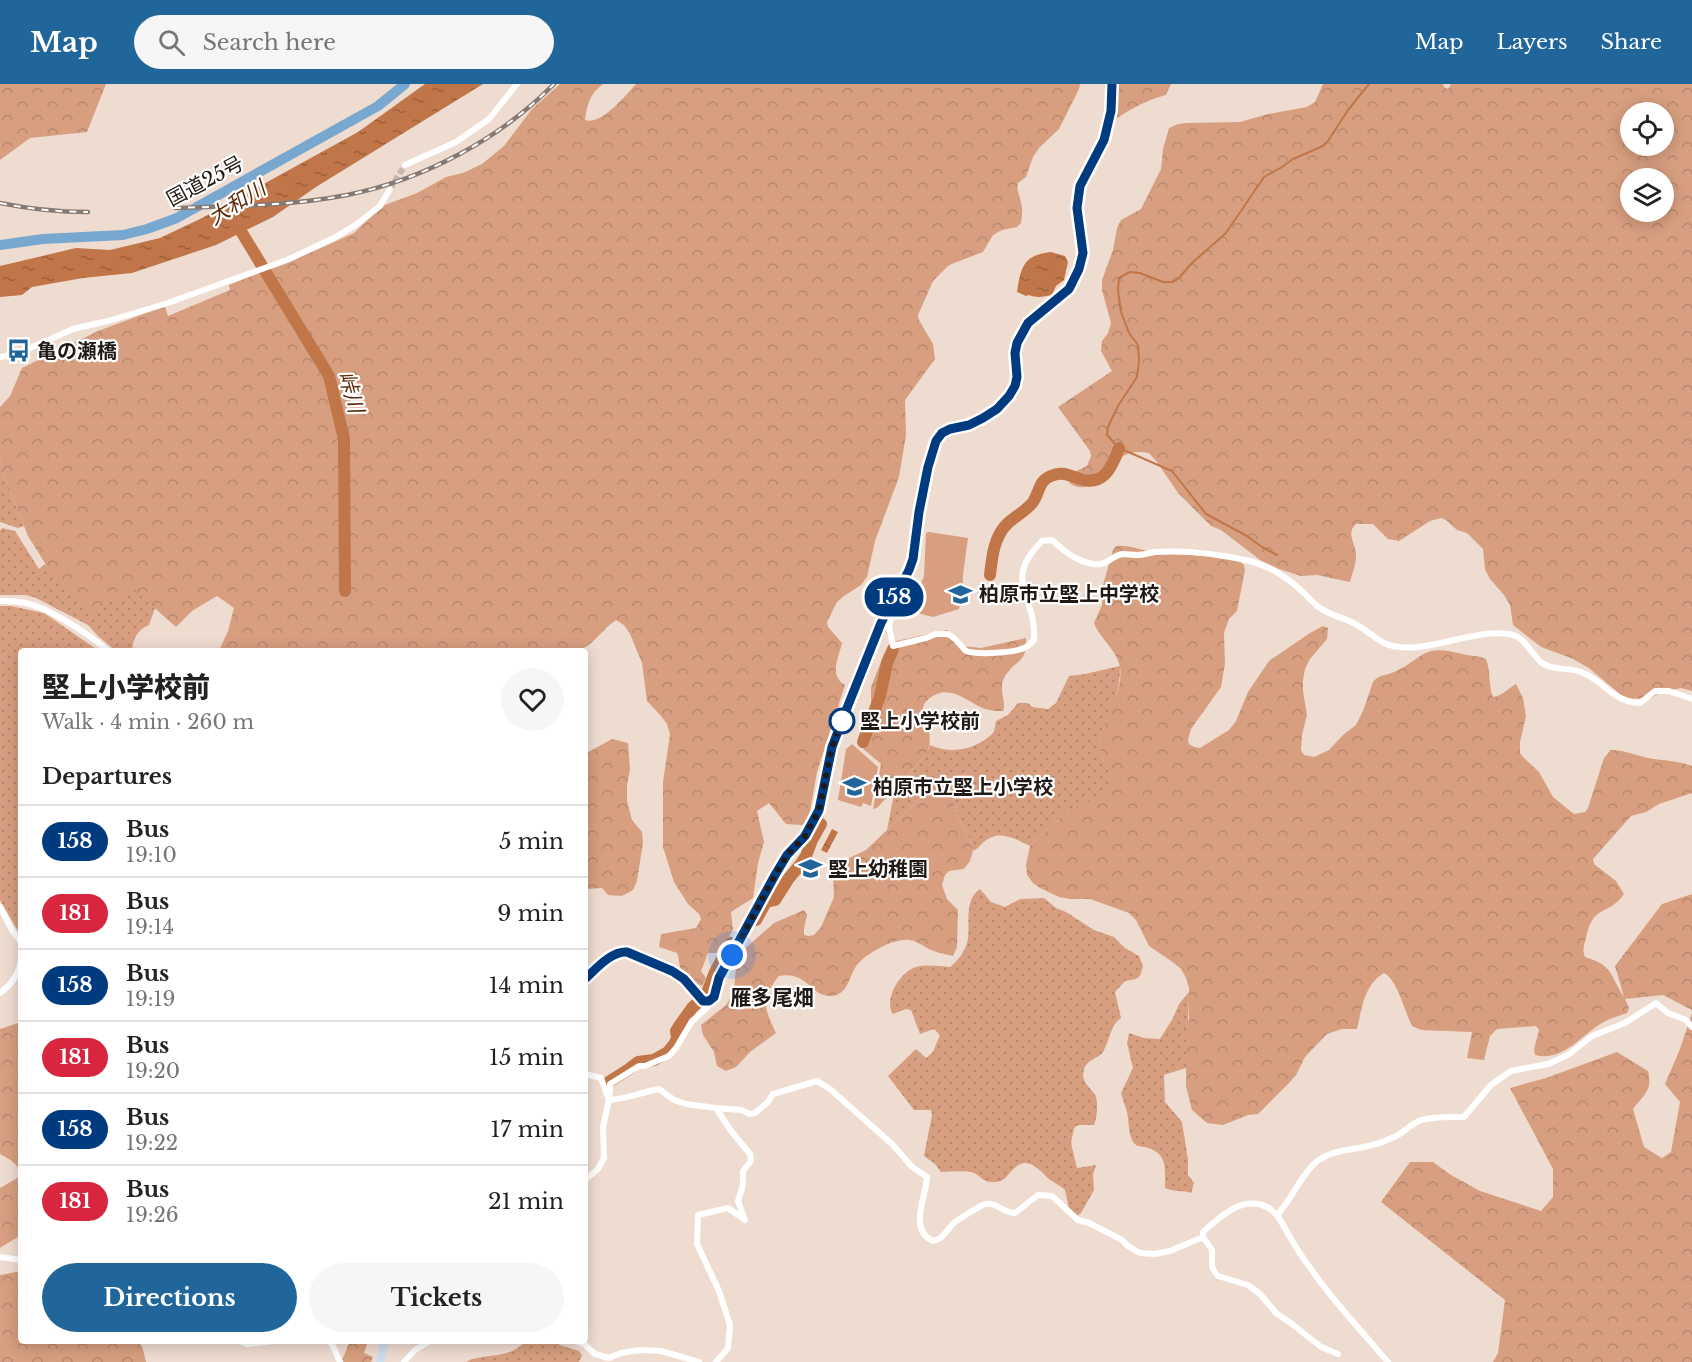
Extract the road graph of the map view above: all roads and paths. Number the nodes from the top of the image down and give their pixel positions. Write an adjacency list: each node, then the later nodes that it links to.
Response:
1 (405, 84): 6 (highway, 国道25号)
2 (517, 84): 4 (street)
3 (1112, 84): 9 (main road)
4 (405, 165)
5 (390, 189): 7 (street)
6 (0, 245)
7 (0, 357)
8 (0, 601): 10 (street)
9 (890, 604): 11 (street); 17 (main road)
10 (105, 648)
11 (1692, 699)
12 (0, 907): 13 (street)
13 (18, 938)
14 (18, 971): 16 (street)
15 (588, 977): 17 (main road)
16 (0, 993)
17 (703, 999): 20 (street)
18 (1692, 1028): 23 (street)
19 (588, 1075): 20 (street)
20 (609, 1099): 21 (street); 22 (street)
21 (716, 1108): 24 (street); 38 (street)
22 (588, 1177)
23 (1277, 1215): 24 (street); 39 (street)
24 (1203, 1237): 32 (street)
25 (0, 1257): 26 (street)
26 (18, 1260)
27 (332, 1344): 33 (street)
28 (385, 1344): 34 (main road)
29 (425, 1344): 35 (street)
30 (584, 1344): 31 (street)
31 (595, 1354): 36 (street); 37 (street)
32 (1338, 1354)
33 (340, 1362)
34 (380, 1362)
35 (404, 1362)
36 (589, 1362)
37 (699, 1362)
38 (716, 1362)
39 (1388, 1362)

